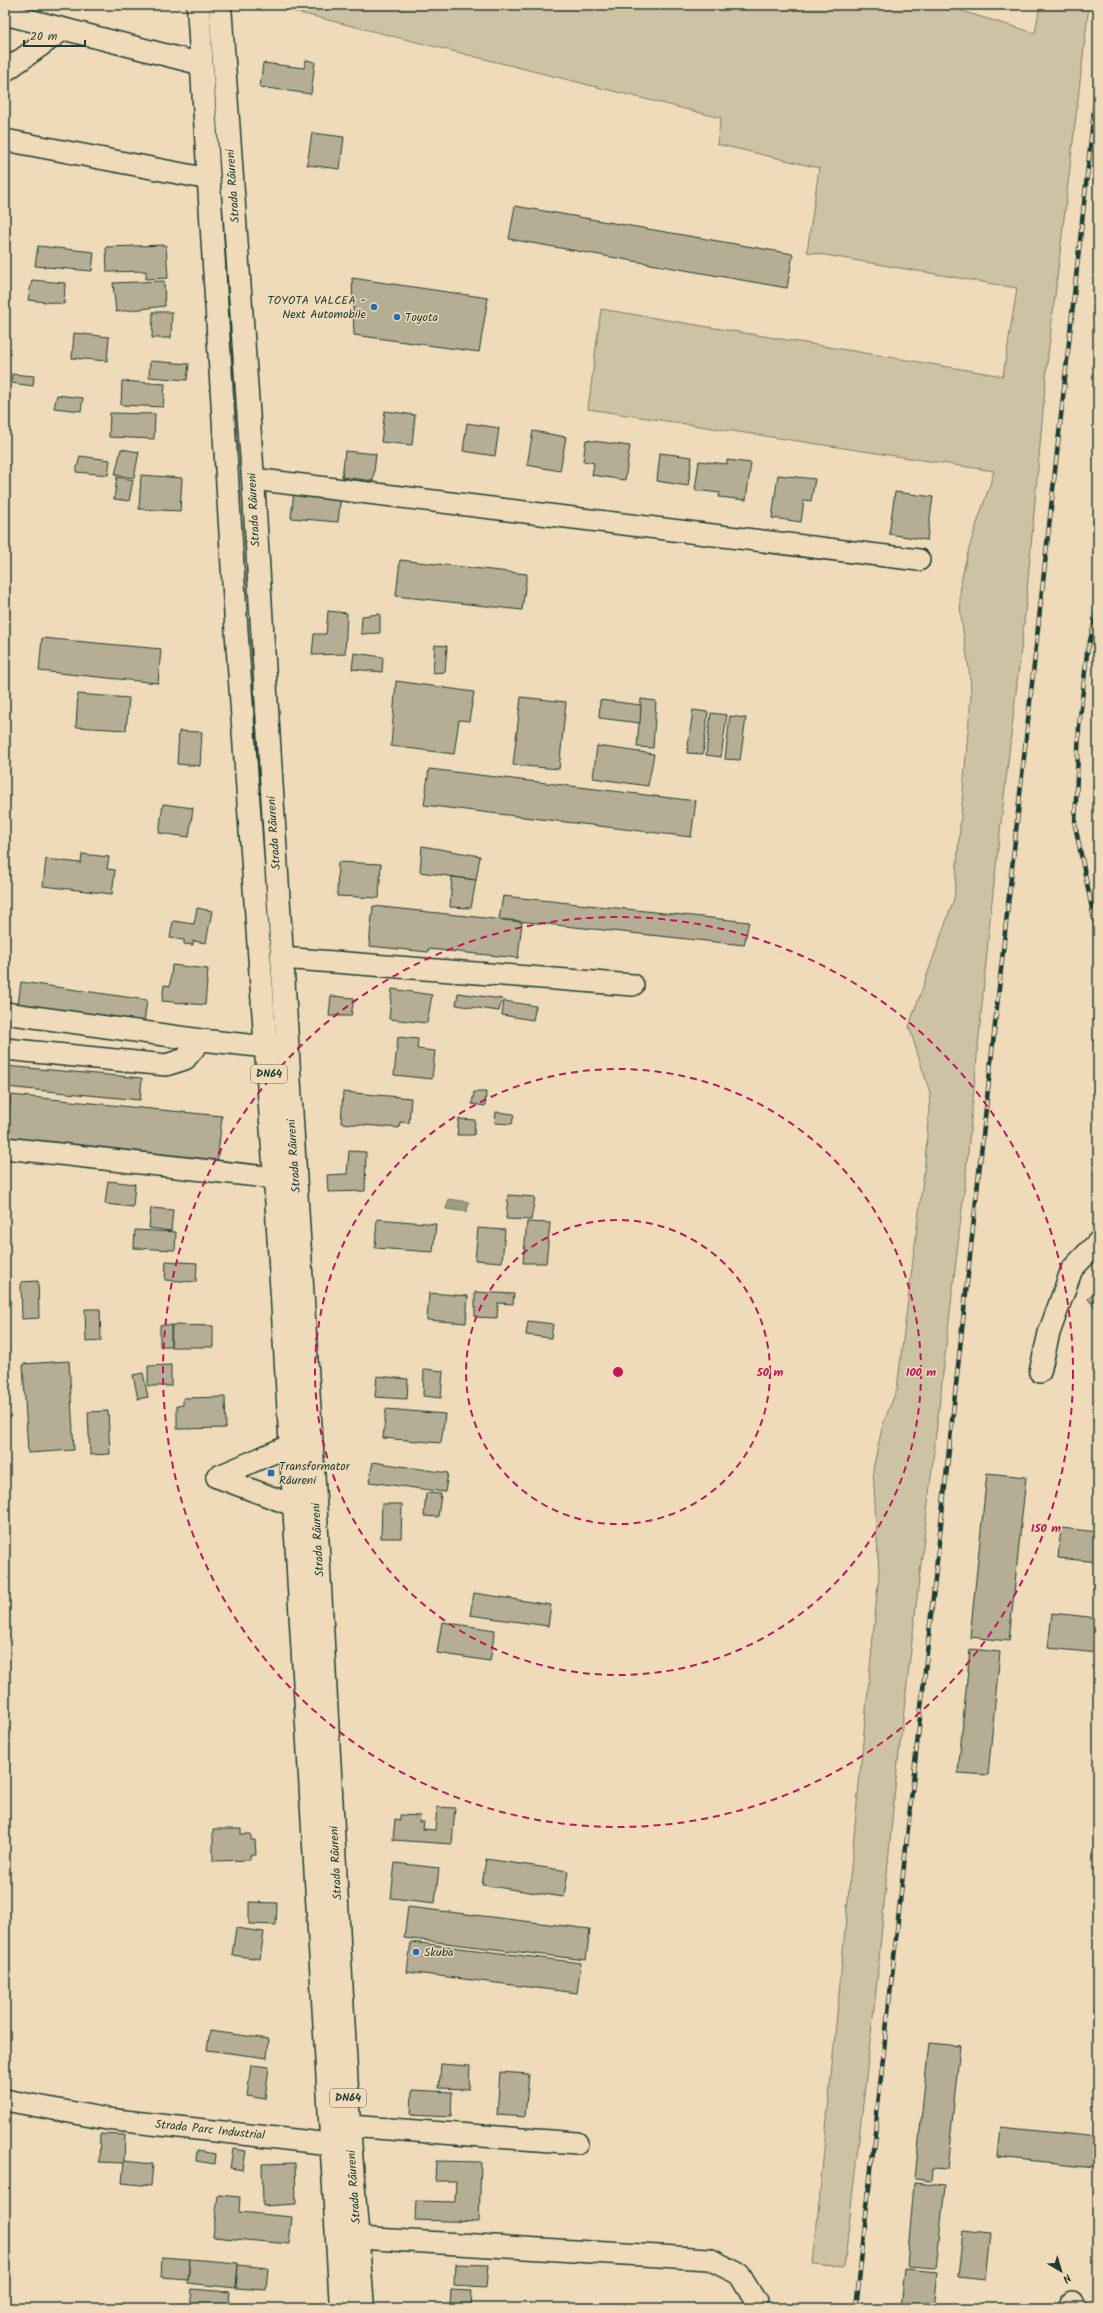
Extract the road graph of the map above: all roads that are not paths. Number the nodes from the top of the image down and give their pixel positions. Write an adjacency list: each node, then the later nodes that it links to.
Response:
1 (198, 5): 5 (main road, Strada Râureni / DN64)
2 (220, 5): 9 (main road, Strada Râureni / DN64)
3 (5, 14): 4 (street)
4 (64, 29): 5 (street); 6 (street)
5 (201, 64): 8 (main road, Strada Râureni / DN64)
6 (5, 71)
7 (5, 140): 8 (street)
8 (209, 179): 15 (main road, Strada Râureni / DN64)
9 (253, 479): 10 (street); 11 (main road, Strada Râureni / DN64)
10 (919, 560)
11 (282, 958): 12 (street); 23 (main road, Strada Râureni / DN64)
12 (633, 985)
13 (5, 1013): 14 (street)
14 (201, 1040): 15 (street); 16 (street)
15 (267, 1047): 18 (main road, Strada Râureni / DN64)
16 (5, 1049)
17 (5, 1148): 18 (street)
18 (275, 1178): 21 (main road, Strada Râureni / DN64)
19 (1098, 1242): 20 (street)
20 (1040, 1372)
21 (291, 1445): 22 (main road, Strada Râureni / DN64); 22 (street)
22 (295, 1506): 27 (main road, Strada Râureni / DN64)
23 (346, 2056): 25 (main road, Strada Râureni / DN64); 27 (street)
24 (5, 2100): 27 (street, Strada Parc Industrial)
25 (350, 2126): 26 (street); 28 (main road, Strada Râureni / DN64)
26 (577, 2143)
27 (330, 2144): 28 (street); 29 (main road, Strada Râureni / DN64)
28 (357, 2229): 30 (main road, Strada Râureni / DN64); 31 (street)
29 (341, 2308)
30 (363, 2308)
31 (755, 2308)

